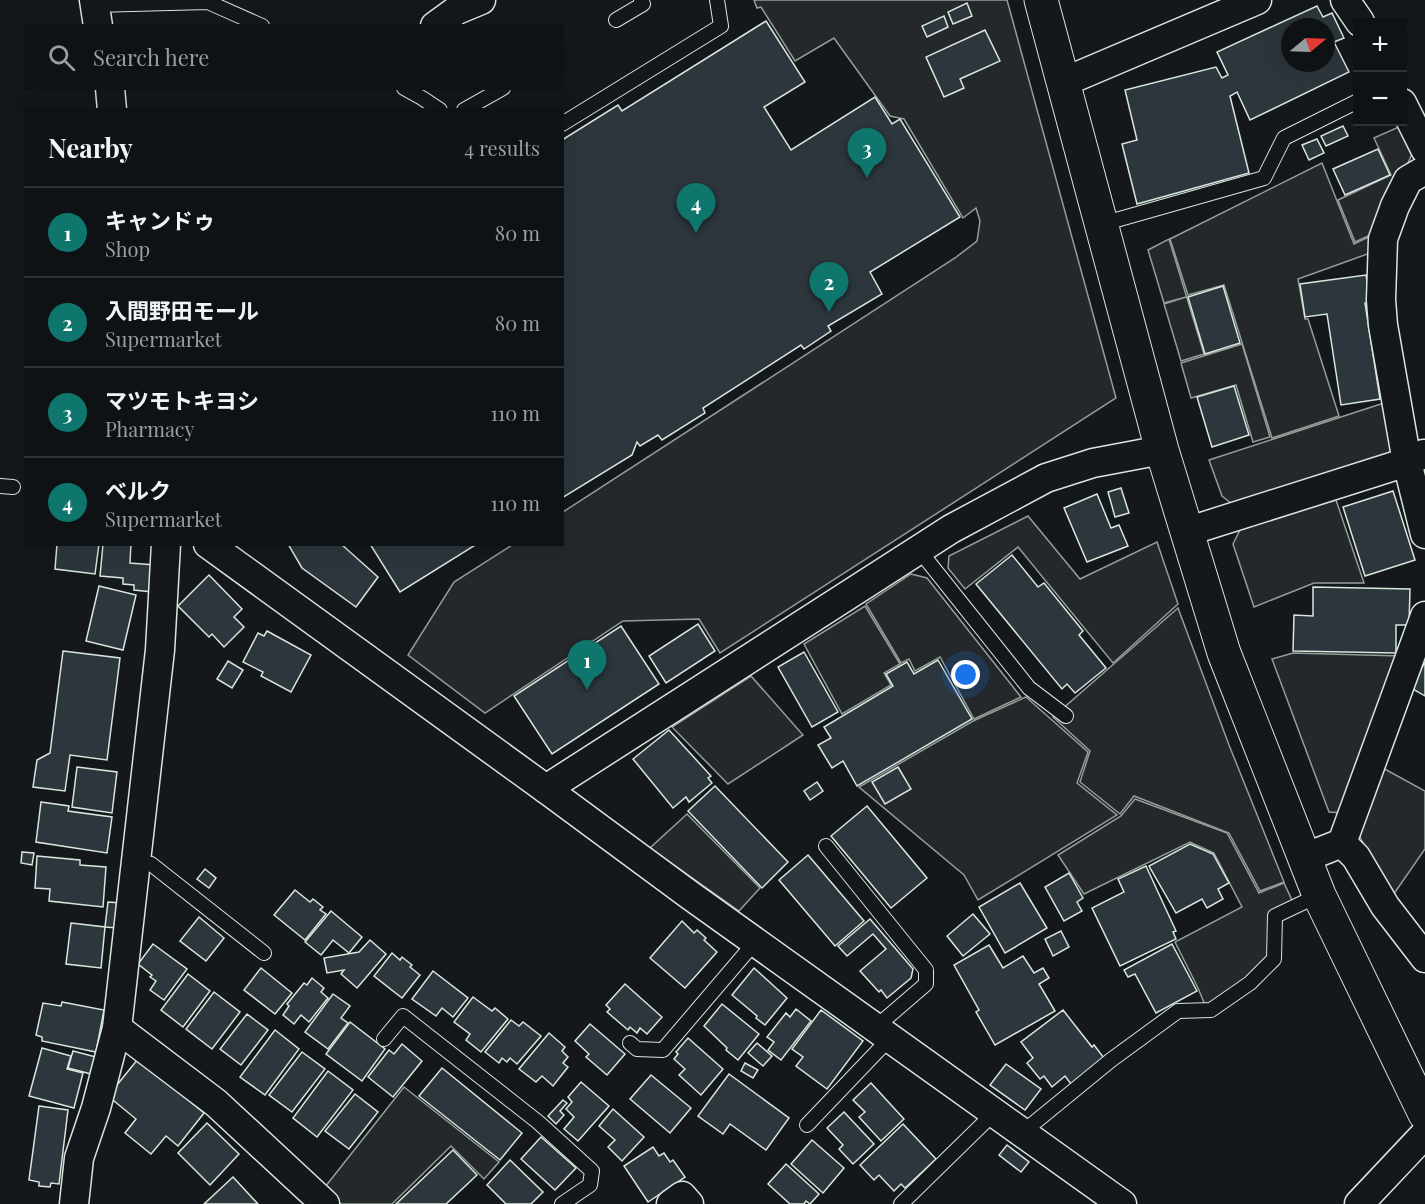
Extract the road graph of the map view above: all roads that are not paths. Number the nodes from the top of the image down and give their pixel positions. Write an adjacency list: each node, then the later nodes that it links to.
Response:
1 (481, 0): 11 (street)
2 (641, 0): 9 (lane)
3 (717, 0): 21 (lane)
4 (1041, 0): 12 (street)
5 (1257, 0): 12 (street)
6 (1346, 0): 8 (street)
7 (96, 10): 10 (lane)
8 (1357, 18)
9 (616, 20)
10 (258, 24)
11 (438, 24)
12 (1064, 82): 24 (street)
13 (110, 90): 17 (street)
14 (408, 90): 18 (lane)
15 (499, 90): 19 (lane)
16 (1353, 104): 24 (lane)
17 (112, 108)
18 (437, 108)
19 (468, 108)
20 (1407, 113): 22 (street)
21 (564, 123)
22 (1425, 149)
23 (1425, 170): 26 (street)
24 (1102, 224): 25 (street)
25 (1162, 450): 27 (street); 31 (street)
26 (1416, 458): 27 (street); 28 (street)
27 (1186, 532): 37 (street)
28 (1425, 534)
29 (166, 546): 38 (street)
30 (211, 546): 34 (street)
31 (919, 550): 33 (lane); 34 (street)
32 (1425, 616): 35 (street)
33 (1066, 716)
34 (546, 789): 40 (street)
35 (1342, 843): 37 (street); 42 (street)
36 (826, 846): 44 (lane)
37 (1304, 858): 39 (street)
38 (135, 862): 41 (lane); 43 (street)
39 (1320, 895): 48 (street); 50 (lane)
40 (756, 941): 44 (street); 46 (lane)
41 (264, 953)
42 (1425, 958)
43 (117, 1028): 53 (street); 54 (street)
44 (883, 1032): 47 (street); 49 (lane)
45 (384, 1039): 55 (lane)
46 (630, 1043)
47 (995, 1112): 50 (street); 58 (lane)
48 (1425, 1114)
49 (807, 1125)
50 (1023, 1132): 52 (street)
51 (1425, 1134): 59 (street)
52 (1114, 1201)
53 (74, 1204)
54 (325, 1204)
55 (562, 1204)
56 (671, 1204): 57 (street)
57 (690, 1204)
58 (901, 1204)
59 (1359, 1204)

